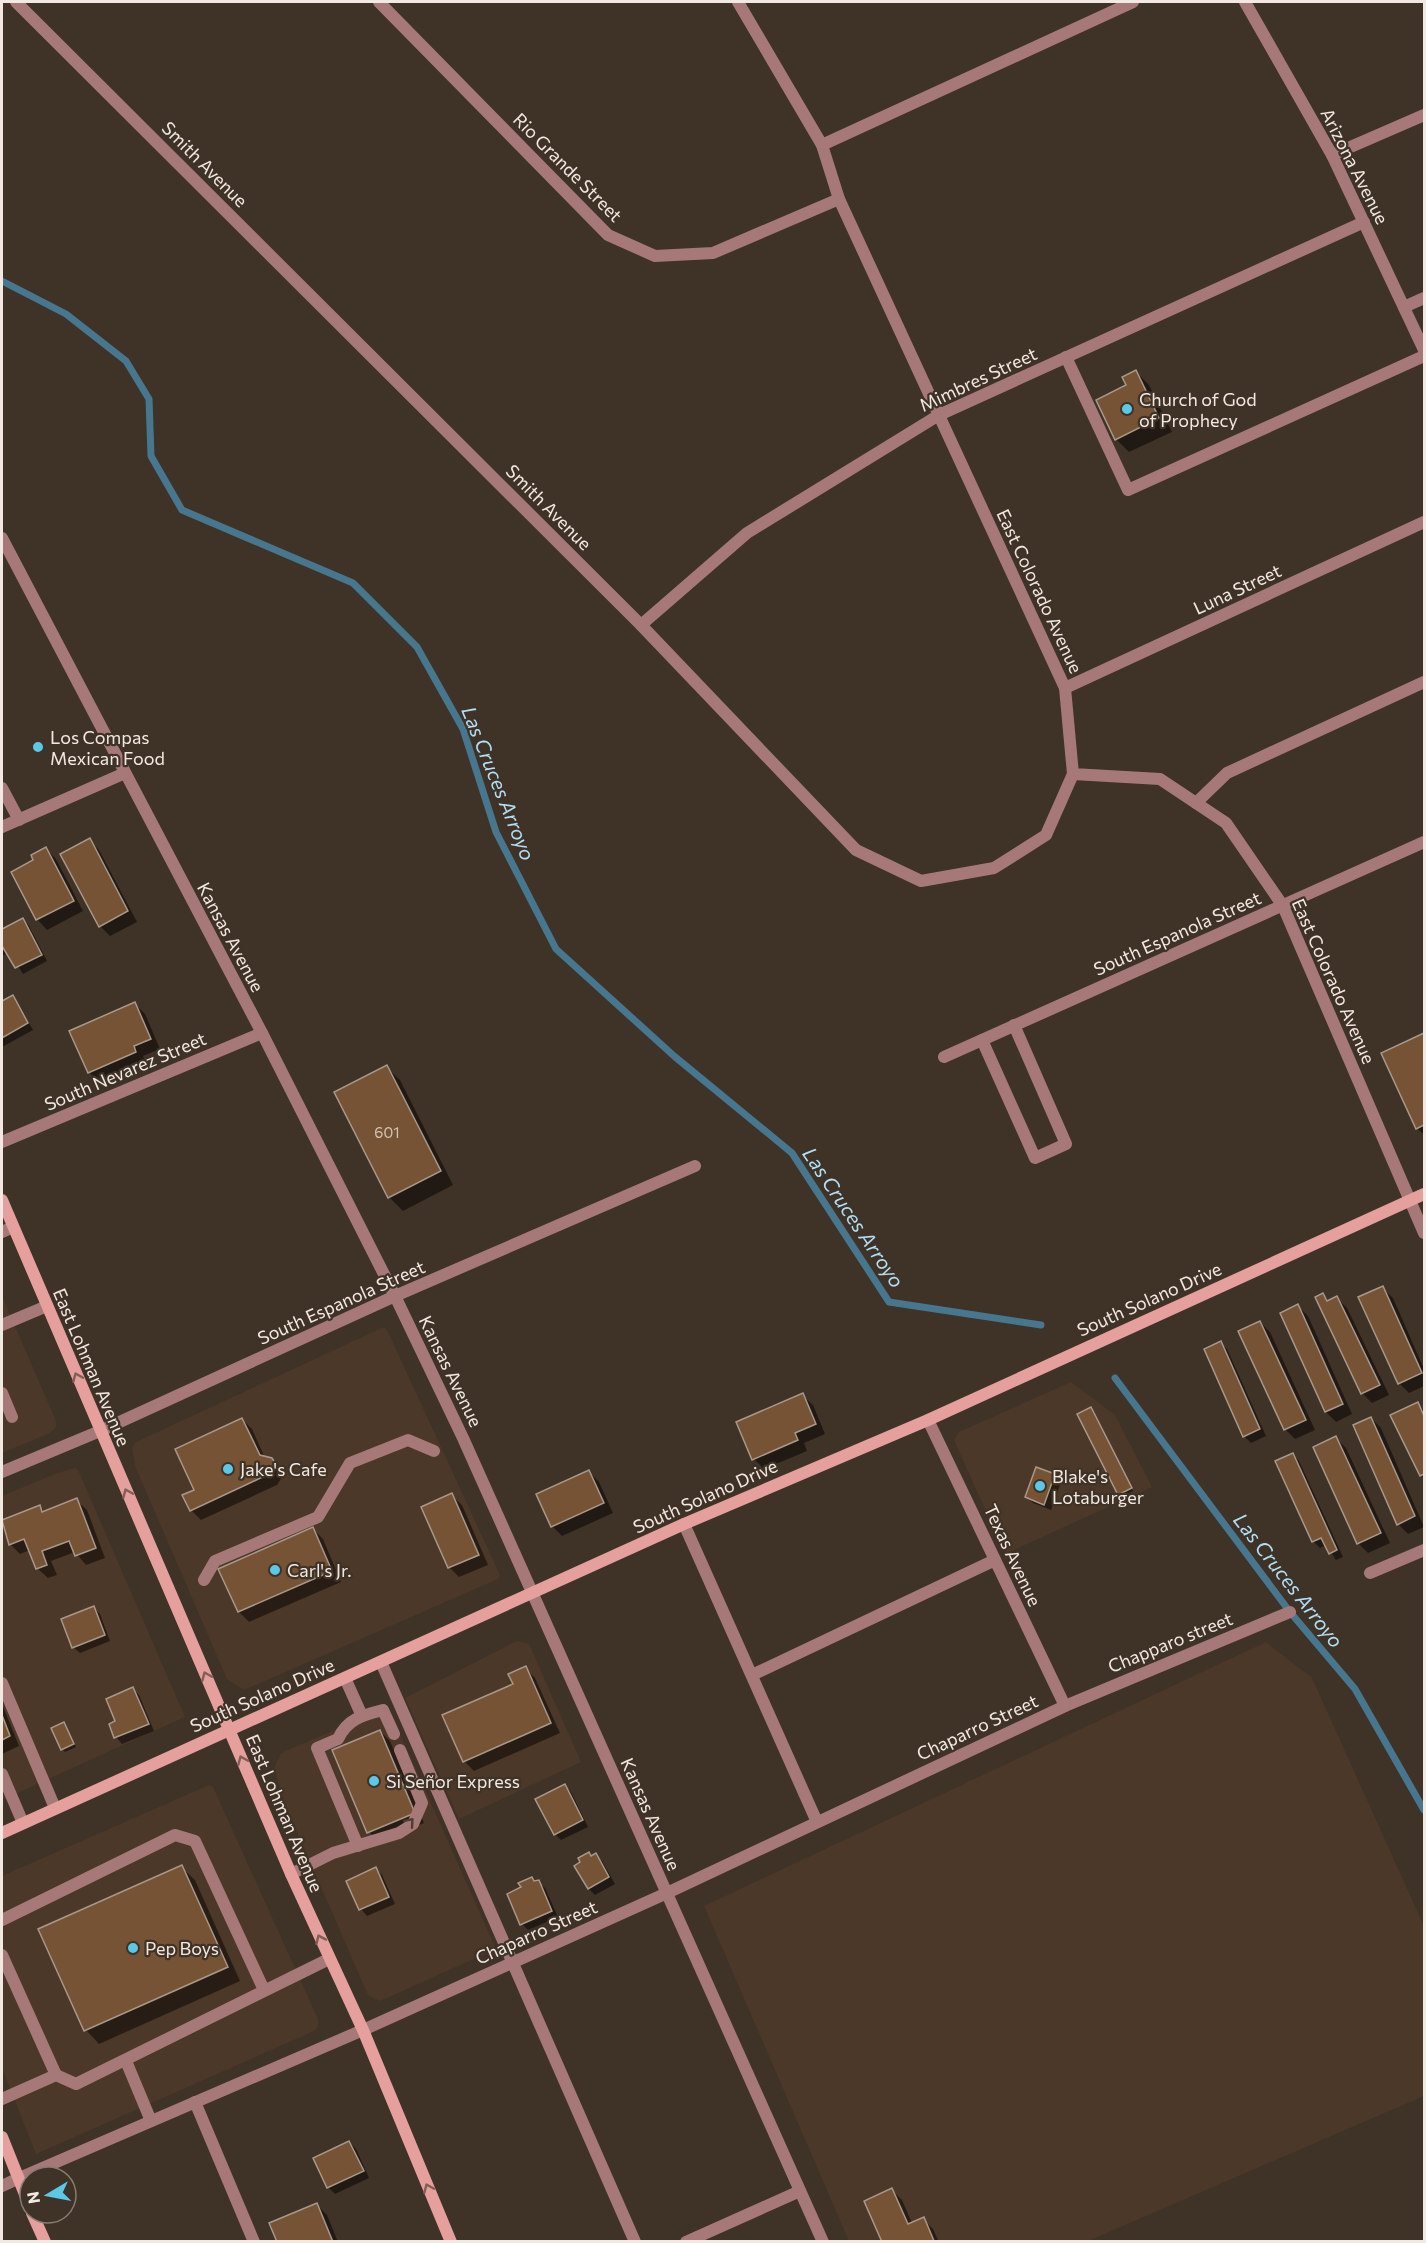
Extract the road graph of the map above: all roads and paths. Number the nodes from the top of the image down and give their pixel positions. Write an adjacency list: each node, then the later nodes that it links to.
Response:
1 (16, 2): 19 (street, Smith Avenue)
2 (379, 2): 9 (street, Rio Grande Street)
3 (738, 2): 7 (street, East Colorado Avenue)
4 (1133, 2): 7 (street)
5 (1245, 2): 8 (street, Arizona Avenue)
6 (1425, 115): 8 (street)
7 (822, 145): 9 (street, East Colorado Avenue)
8 (1332, 155): 10 (street, Arizona Avenue)
9 (839, 199): 16 (street, East Colorado Avenue)
10 (1364, 222): 12 (street, Arizona Avenue); 15 (street, Mimbres Street)
11 (1425, 297): 12 (street)
12 (1404, 307): 13 (street, Arizona Avenue)
13 (1425, 350)
14 (1425, 356): 15 (street)
15 (1066, 357): 16 (street, Mimbres Street)
16 (939, 415): 19 (street, Mimbres Street); 21 (street, East Colorado Avenue)
17 (1425, 522): 21 (street, Luna Street)
18 (2, 538): 22 (street, Kansas Avenue)
19 (641, 625): 23 (street, Smith Avenue)
20 (1425, 682): 25 (street)
21 (1065, 688): 23 (street, East Colorado Avenue)
22 (125, 773): 26 (street); 31 (street, Kansas Avenue)
23 (1073, 774): 25 (street, East Colorado Avenue)
24 (2, 788): 26 (street)
25 (1196, 803): 29 (street, East Colorado Avenue)
26 (19, 819): 27 (street)
27 (2, 827)
28 (1425, 842): 29 (street, South Espanola Street)
29 (1283, 906): 30 (street, South Espanola Street); 38 (street, East Colorado Avenue)
30 (1014, 1025): 32 (street, South Espanola Street); 32 (street)
31 (262, 1033): 34 (street, South Nevarez Street); 41 (street, Kansas Avenue)
32 (982, 1040): 33 (street, South Espanola Street)
33 (944, 1057)
34 (2, 1142)
35 (695, 1166): 41 (street, South Espanola Street)
36 (1425, 1194): 38 (main road, South Solano Drive)
37 (2, 1200): 39 (main road, East Lohman Avenue)
38 (1411, 1200): 40 (street, East Colorado Avenue); 46 (main road, South Solano Drive)
39 (7, 1230): 42 (main road, East Lohman Avenue)
40 (1425, 1233)
41 (395, 1296): 47 (street, South Espanola Street); 55 (street, Kansas Avenue)
42 (47, 1306): 43 (street); 47 (main road, East Lohman Avenue, one-way to 42)
43 (2, 1325)
44 (2, 1393): 45 (street)
45 (12, 1417)
46 (928, 1420): 50 (main road, South Solano Drive); 52 (street, Texas Avenue)
47 (100, 1431): 49 (street, South Espanola Street); 63 (main road, East Lohman Avenue, one-way to 47)
48 (434, 1451): 54 (street)
49 (2, 1472)
50 (684, 1524): 55 (main road, South Solano Drive); 58 (street)
51 (1425, 1550): 53 (street)
52 (995, 1560): 58 (street); 61 (street, Texas Avenue)
53 (1370, 1573)
54 (204, 1580)
55 (532, 1594): 57 (main road, South Solano Drive); 73 (street, Kansas Avenue)
56 (1290, 1612): 61 (street, Chapparo street)
57 (381, 1662): 59 (main road, South Solano Drive); 77 (street)
58 (752, 1675): 68 (street)
59 (345, 1678): 62 (street); 63 (main road, South Solano Drive)
60 (2, 1683): 67 (street)
61 (1065, 1706): 68 (street, Chaparro Street)
62 (362, 1716): 64 (street); 71 (street)
63 (229, 1730): 67 (main road, South Solano Drive); 72 (main road, East Lohman Avenue, one-way to 63)
64 (394, 1734)
65 (400, 1750): 71 (street, one-way to 65)
66 (2, 1774): 69 (street)
67 (55, 1808): 69 (main road, South Solano Drive)
68 (817, 1822): 73 (street, Chaparro Street)
69 (23, 1823): 70 (main road, South Solano Drive)
70 (2, 1833)
71 (358, 1846): 72 (street)
72 (291, 1874): 76 (main road, East Lohman Avenue, one-way to 72)
73 (667, 1893): 77 (street, Chaparro Street); 88 (street, Kansas Avenue)
74 (2, 1920): 78 (street)
75 (2, 1955): 81 (street)
76 (329, 1959): 78 (street); 79 (main road, East Lohman Avenue)
77 (515, 1962): 79 (street, Chaparro Street); 93 (street)
78 (264, 1990): 80 (street)
79 (363, 2030): 83 (street, Chaparro Street); 92 (main road, East Lohman Avenue, one-way to 79)
80 (126, 2061): 81 (street); 84 (street)
81 (56, 2075): 82 (street)
82 (2, 2099)
83 (195, 2102): 84 (street, Chaparro Street); 91 (street)
84 (151, 2121): 86 (street, Chaparro Street)
85 (2, 2138): 86 (main road)
86 (17, 2179): 87 (street, Chaparro Street)
87 (2, 2186)
88 (800, 2191): 94 (street); 95 (street, Kansas Avenue)
89 (38, 2225): 90 (main road)
90 (45, 2241)
91 (254, 2241)
92 (451, 2241)
93 (635, 2241)
94 (686, 2241)
95 (823, 2241)

